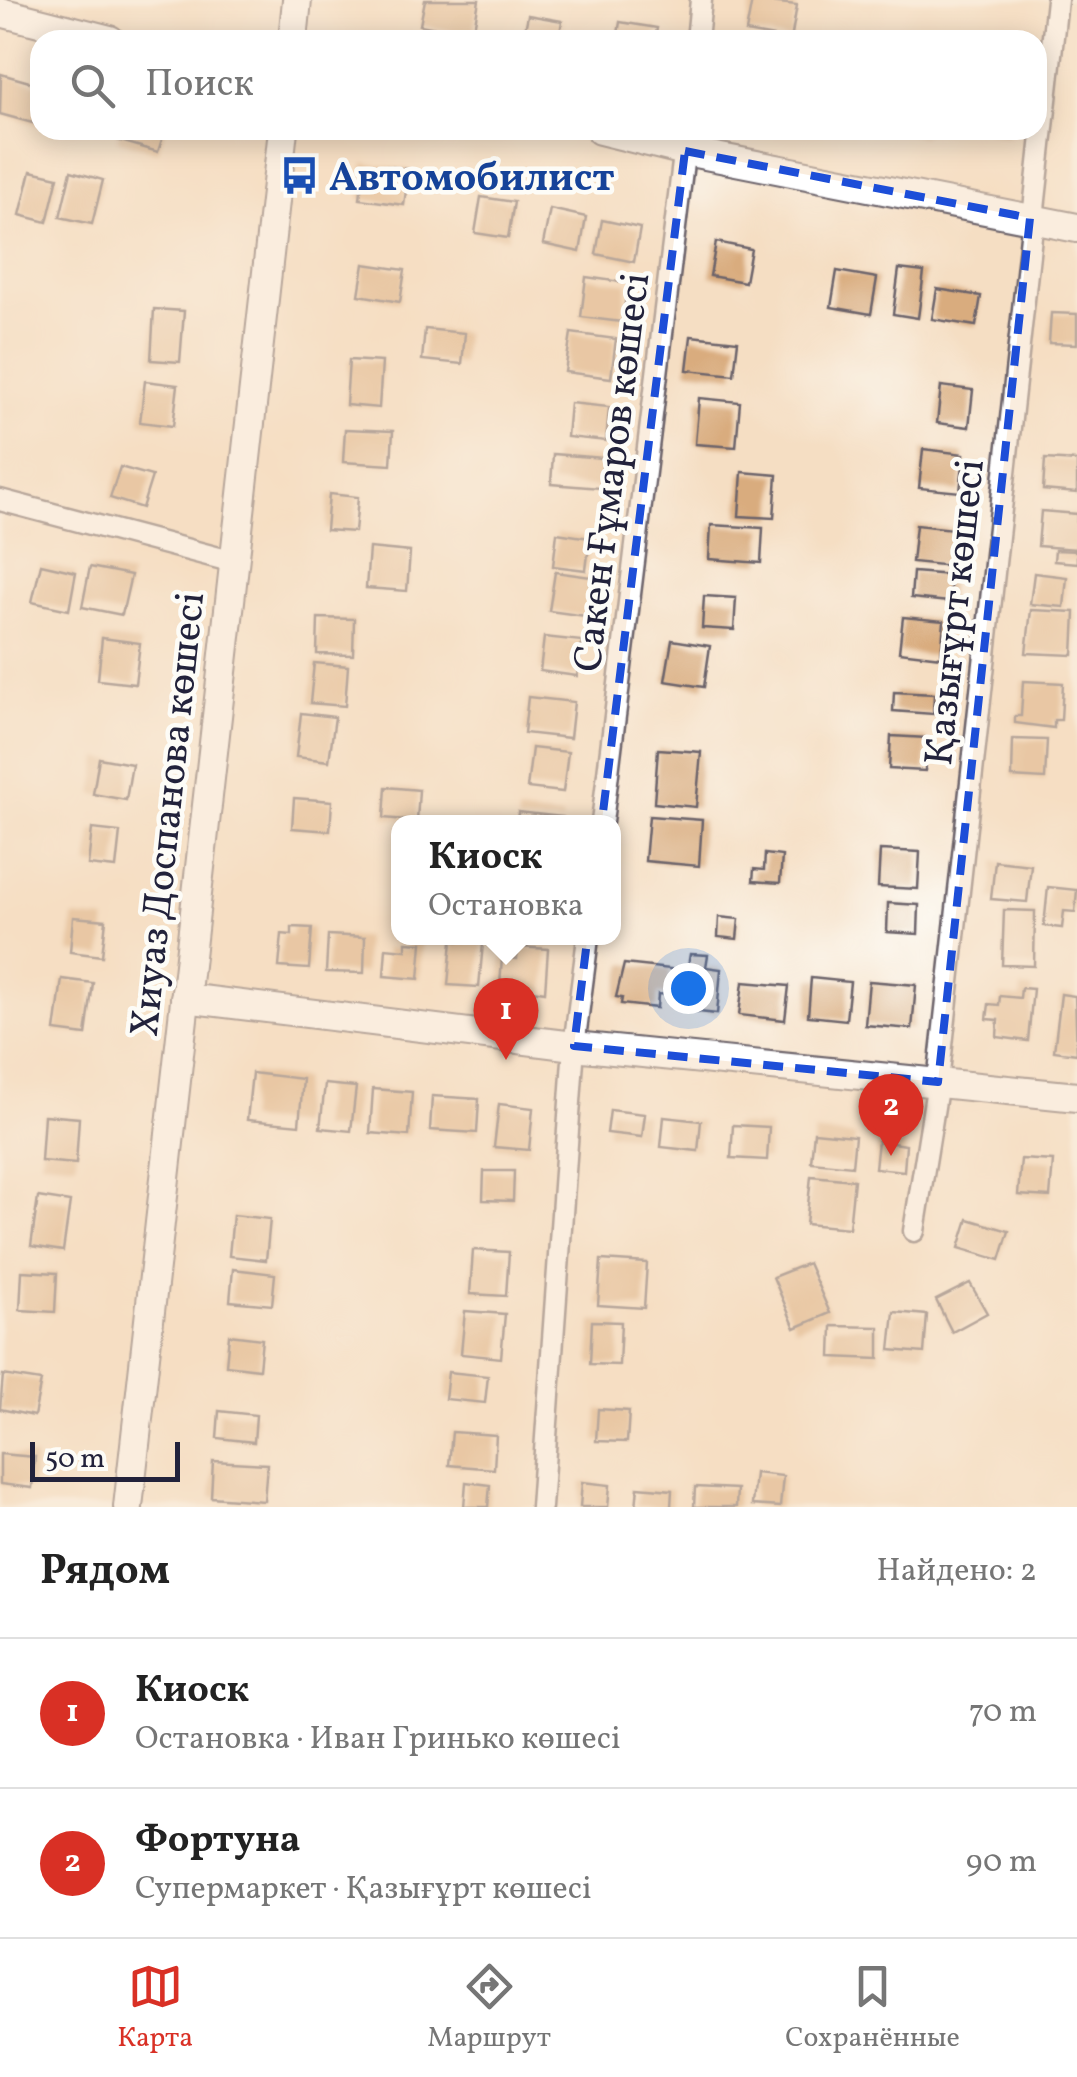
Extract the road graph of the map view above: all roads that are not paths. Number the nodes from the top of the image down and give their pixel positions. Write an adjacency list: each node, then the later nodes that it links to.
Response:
1 (297, 0): 6 (street)
2 (701, 0): 7 (street)
3 (1057, 0): 8 (street, Қазығұрт көшесі)
4 (0, 12): 5 (street)
5 (71, 30)
6 (294, 30)
7 (698, 30)
8 (1047, 81)
9 (282, 140): 15 (street, Хиуаз Доспанова көшесі)
10 (686, 140): 12 (street); 16 (street, Сакен Ғұмаров көшесі)
11 (1040, 140): 12 (street, Қазығұрт көшесі)
12 (1030, 218): 13 (street); 20 (street, Қазығұрт көшесі)
13 (1077, 228)
14 (0, 500): 15 (street)
15 (234, 562): 18 (street, Хиуаз Доспанова көшесі)
16 (603, 815)
17 (587, 945): 19 (street)
18 (186, 998): 19 (street); 23 (street, Хиуаз Доспанова көшесі)
19 (574, 1046): 20 (street); 24 (street)
20 (938, 1082): 21 (street); 22 (street, Қазығұрт көшесі)
21 (1077, 1097)
22 (914, 1231)
23 (128, 1507)
24 (541, 1507)

